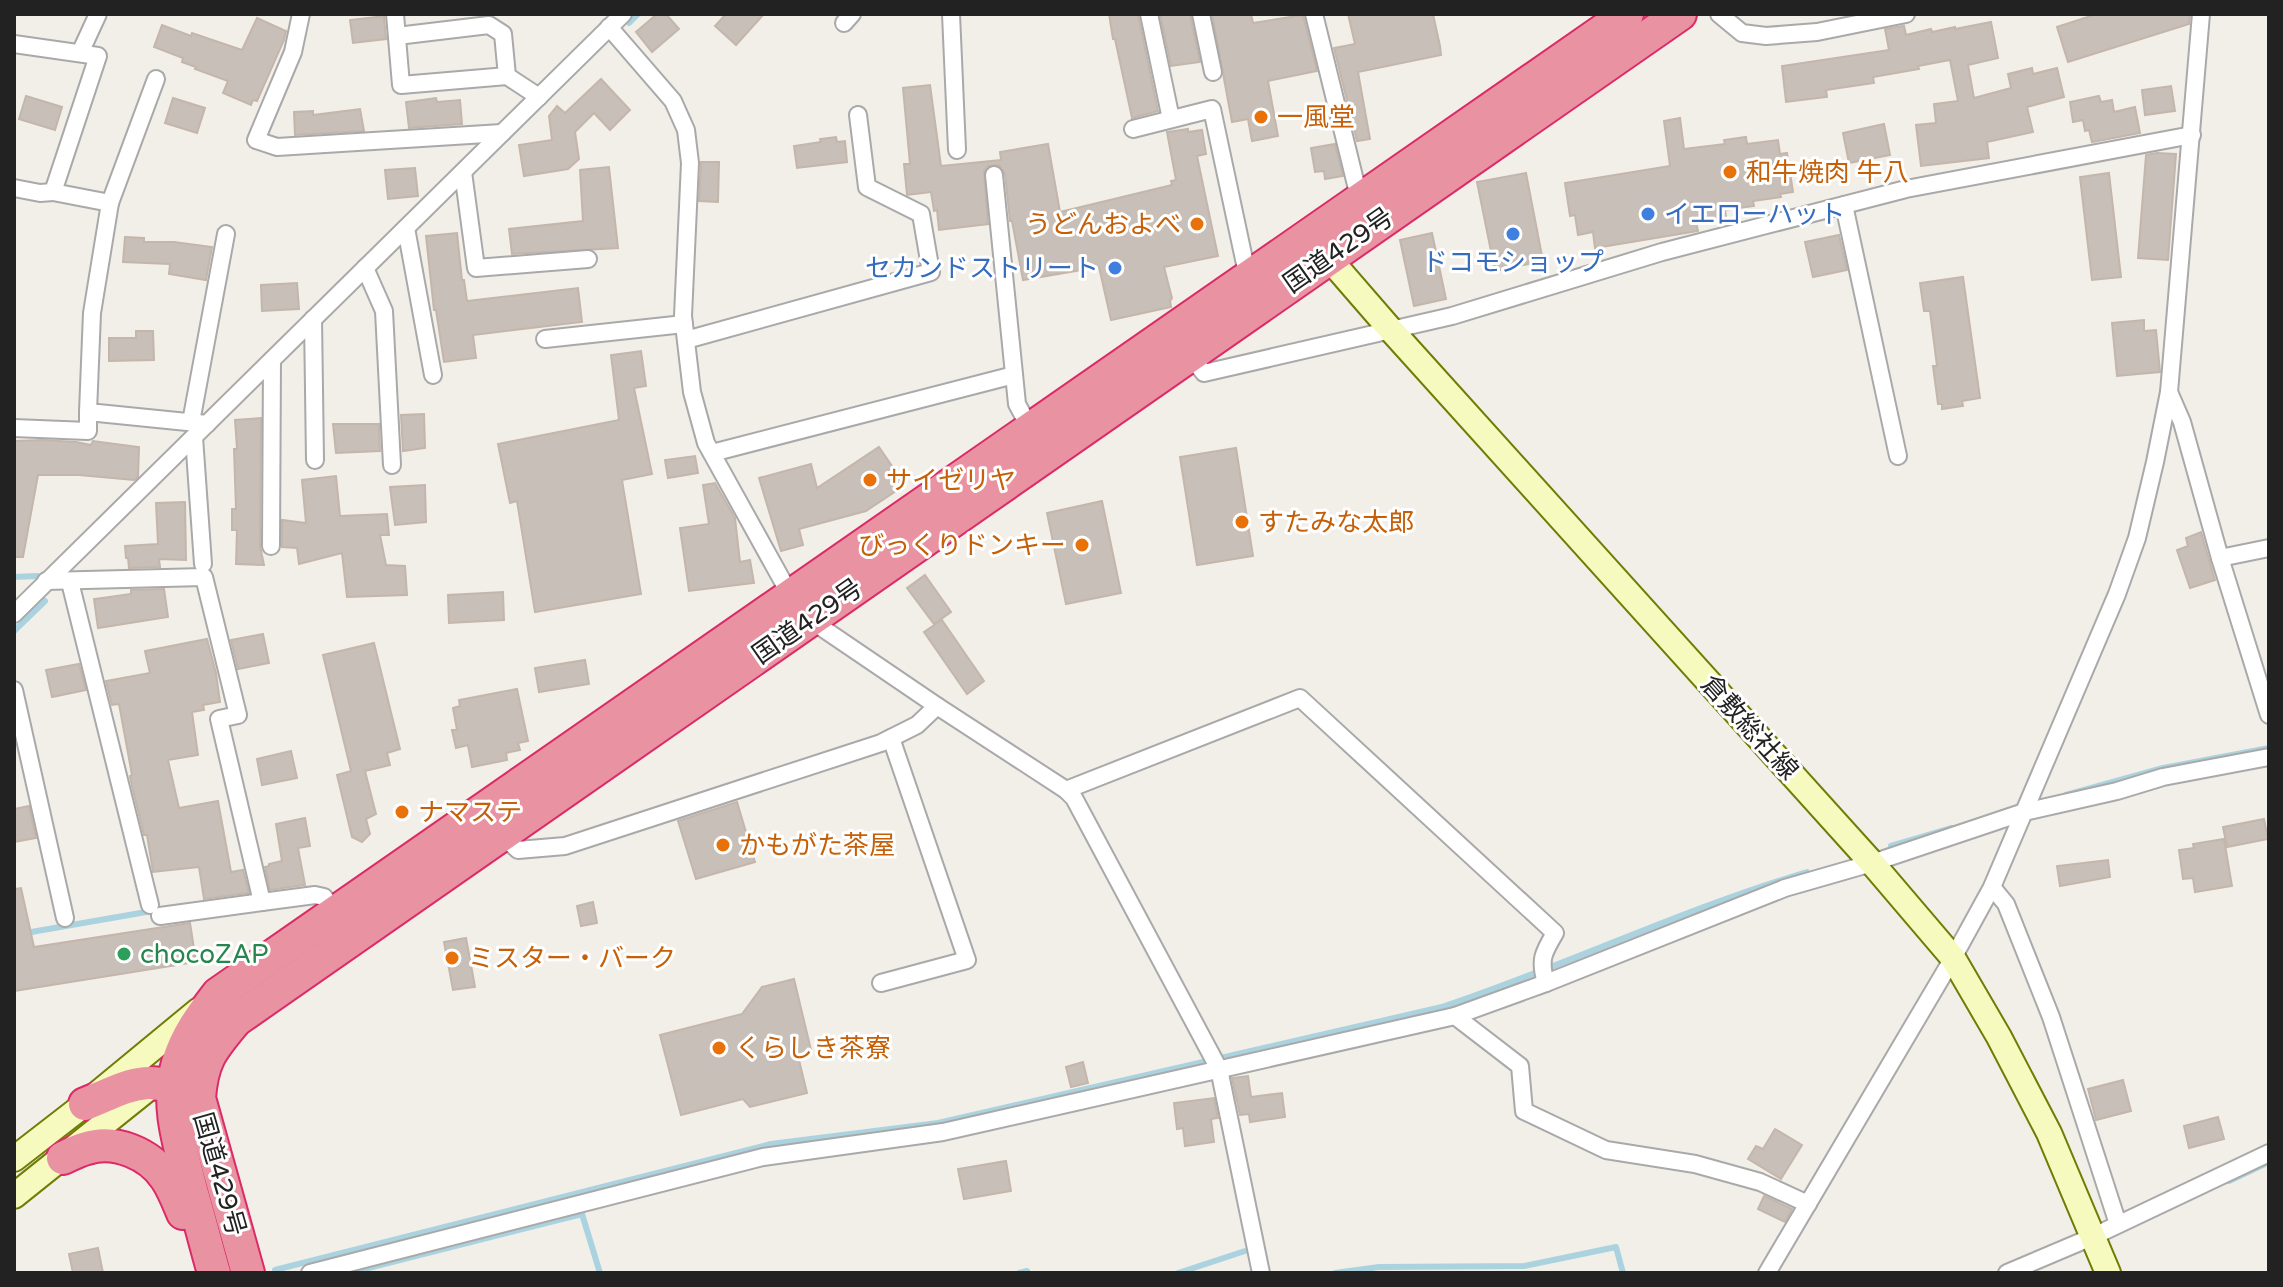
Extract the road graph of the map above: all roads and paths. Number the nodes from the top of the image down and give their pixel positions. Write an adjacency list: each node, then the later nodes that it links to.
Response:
1 (98, 14): 17 (street)
2 (301, 14): 25 (street)
3 (395, 14): 15 (street)
4 (623, 14): 14 (street)
5 (951, 14): 27 (street)
6 (1149, 14): 23 (street)
7 (1201, 14): 18 (street)
8 (1314, 14): 32 (street)
9 (1627, 14): 32 (highway, 国道429号)
10 (1680, 14): 37 (highway, 国道429号)
11 (1719, 14): 12 (street)
12 (1906, 14)
13 (2201, 14): 26 (street)
14 (609, 27): 21 (street); 43 (street)
15 (397, 36): 19 (street); 19 (street)
16 (14, 44): 17 (street)
17 (80, 53): 31 (street)
18 (1213, 72)
19 (507, 76): 21 (street)
20 (156, 79): 33 (street)
21 (539, 97): 25 (street)
22 (858, 115): 43 (street)
23 (1171, 119): 24 (street); 40 (street)
24 (1133, 129)
25 (502, 133): 28 (street)
26 (2192, 135): 34 (street); 49 (street)
27 (957, 150)
28 (463, 172): 35 (street); 38 (street)
29 (994, 175): 48 (street)
30 (14, 188): 31 (street)
31 (53, 192): 33 (street)
32 (1360, 201): 37 (highway, 国道429号)
33 (110, 203): 50 (street)
34 (1844, 205): 42 (street); 55 (street)
35 (406, 228): 39 (street); 47 (street)
36 (226, 234): 51 (street)
37 (1319, 247): 40 (highway, 国道429号); 42 (main road, 倉敷総社線); 45 (highway, 国道429号)
38 (588, 259)
39 (365, 268): 41 (street); 57 (street)
40 (1248, 278): 45 (highway, 国道429号)
41 (313, 319): 46 (street); 56 (street)
42 (1391, 330): 45 (street); 74 (main road, 倉敷総社線)
43 (685, 332): 44 (street); 54 (street)
44 (545, 339)
45 (1179, 343): 53 (highway, 国道429号); 64 (highway, 国道429号)
46 (272, 360): 51 (street); 58 (street)
47 (433, 375)
48 (1014, 375): 53 (street); 54 (street)
49 (2169, 392): 60 (street); 72 (street)
50 (88, 412): 51 (street); 52 (street)
51 (197, 427): 61 (street); 62 (street)
52 (14, 428)
53 (1030, 428): 64 (highway, 国道429号)
54 (712, 453): 64 (street)
55 (1898, 456)
56 (315, 460)
57 (392, 465)
58 (271, 546)
59 (2269, 548): 60 (street)
60 (2220, 558): 68 (street)
61 (203, 564)
62 (46, 581): 63 (street); 65 (street)
63 (70, 582): 76 (street); 76 (street)
64 (800, 608): 67 (street); 73 (highway, 国道429号); 77 (highway, 国道429号)
65 (14, 614)
66 (14, 690): 78 (street)
67 (937, 706): 69 (street); 71 (street)
68 (2269, 715)
69 (891, 738): 73 (street); 81 (street)
70 (2269, 757): 72 (street)
71 (1066, 790): 80 (street); 84 (street)
72 (2027, 807): 74 (street); 75 (street)
73 (502, 835): 85 (highway, 国道429号)
74 (1872, 863): 79 (main road, 倉敷総社線); 80 (street)
75 (1992, 887): 79 (street); 92 (street)
76 (262, 902): 77 (street)
77 (336, 912): 82 (highway, 国道429号)
78 (65, 918)
79 (1953, 958): 91 (street); 93 (main road, 倉敷総社線)
80 (1545, 976): 83 (street)
81 (881, 983)
82 (218, 994): 85 (highway, 国道429号); 86 (main road)
83 (1455, 1016): 84 (street); 91 (street)
84 (1215, 1063): 96 (street); 97 (street)
85 (177, 1083): 86 (highway); 88 (main road); 94 (highway, 国道429号); 95 (highway, 国道429号)
86 (85, 1104): 89 (main road)
87 (2269, 1153): 92 (street)
88 (63, 1158): 90 (main road); 94 (highway)
89 (14, 1159)
90 (14, 1196)
91 (1808, 1204): 98 (street)
92 (2118, 1224): 93 (street)
93 (2092, 1237): 99 (street); 100 (main road, 倉敷総社線)
94 (213, 1273)
95 (248, 1273)
96 (310, 1273)
97 (1261, 1273)
98 (1767, 1273)
99 (2007, 1273)
100 (2108, 1273)

